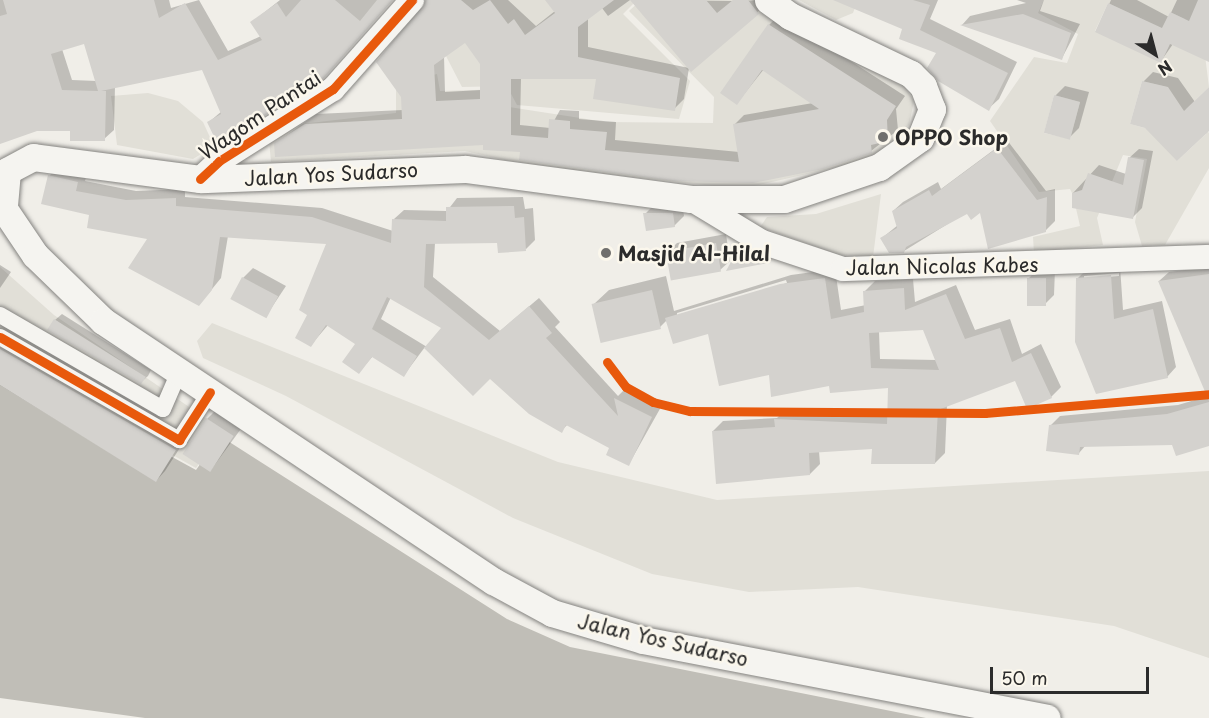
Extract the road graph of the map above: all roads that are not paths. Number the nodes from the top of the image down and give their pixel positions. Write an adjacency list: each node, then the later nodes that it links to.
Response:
1 (411, 0): 3 (main road, Wagom Pantai)
2 (768, 0): 4 (main road, Jalan Yos Sudarso)
3 (200, 179): 4 (main road, Jalan Yos Sudarso); 8 (main road, Jalan Yos Sudarso)
4 (691, 199): 5 (main road, Jalan Nicolas Kabes)
5 (1209, 257)
6 (2, 322): 8 (street)
7 (0, 337): 9 (street)
8 (179, 372): 9 (main road, Jalan Yos Sudarso)
9 (210, 392): 10 (main road, Jalan Yos Sudarso)
10 (1047, 718)

